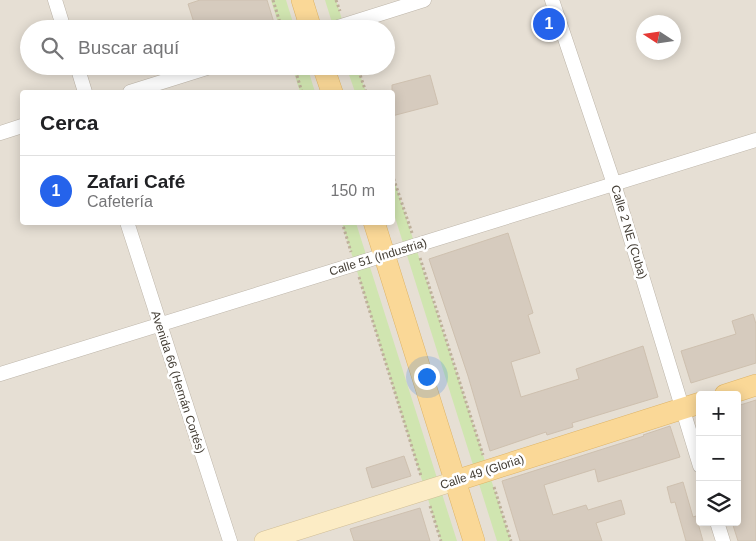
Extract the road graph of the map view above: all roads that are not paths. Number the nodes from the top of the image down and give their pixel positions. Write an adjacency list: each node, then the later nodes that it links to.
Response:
1 (55, 0): 5 (street)
2 (302, 0): 6 (main road)
3 (424, 0): 7 (street)
4 (552, 0): 17 (street, Calle 2 NE (Cuba))
5 (61, 20)
6 (308, 20)
7 (361, 20)
8 (80, 75): 11 (street)
9 (184, 75): 12 (street)
10 (326, 75): 13 (main road)
11 (84, 90)
12 (136, 90)
13 (331, 90)
14 (20, 127): 15 (street)
15 (0, 133)
16 (756, 140): 17 (street, Calle 51 (Industria))
17 (614, 184): 20 (street, Calle 51 (Industria)); 25 (street, Calle 2 NE (Cuba))
18 (128, 225): 21 (street, Avenida 66 (Hernán Cortés))
19 (375, 225): 20 (main road)
20 (384, 256): 21 (street, Calle 51 (Industria)); 27 (main road)
21 (160, 325): 22 (street, Calle 51 (Industria)); 29 (street, Avenida 66 (Hernán Cortés))
22 (0, 374)
23 (756, 385): 24 (main road)
24 (738, 391)
25 (691, 405): 26 (street, Calle 2 NE (Cuba)); 27 (main road, Calle 49 (Gloria))
26 (696, 439)
27 (455, 481): 30 (street, Calle 49 (Gloria)); 31 (main road)
28 (718, 526): 32 (street)
29 (230, 541)
30 (264, 541)
31 (474, 541)
32 (723, 541)

